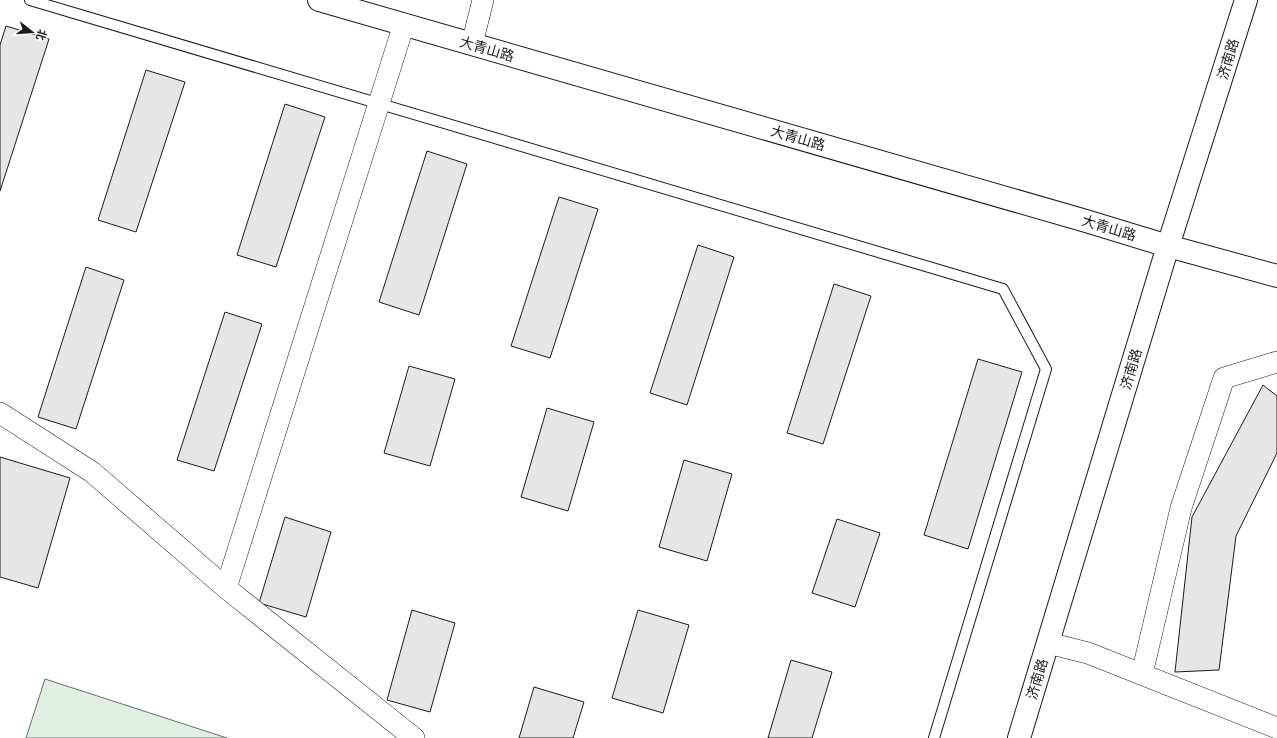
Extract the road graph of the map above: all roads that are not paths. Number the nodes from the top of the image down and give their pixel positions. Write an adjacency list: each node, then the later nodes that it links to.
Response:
1 (30, 0): 7 (lane)
2 (319, 0): 5 (street, 大青山路)
3 (483, 0): 6 (street)
4 (1246, 0): 8 (street, 济南路)
5 (404, 24): 6 (street, 大青山路); 7 (street)
6 (472, 44): 8 (street, 大青山路)
7 (378, 104): 12 (street); 17 (lane)
8 (1168, 246): 9 (street, 大青山路); 13 (street, 济南路)
9 (1277, 276)
10 (1277, 362): 14 (street)
11 (0, 414): 12 (street)
12 (226, 588): 16 (street)
13 (1048, 643): 14 (street); 18 (street, 济南路)
14 (1142, 674): 15 (street)
15 (1277, 728)
16 (414, 738)
17 (934, 738)
18 (1019, 738)

